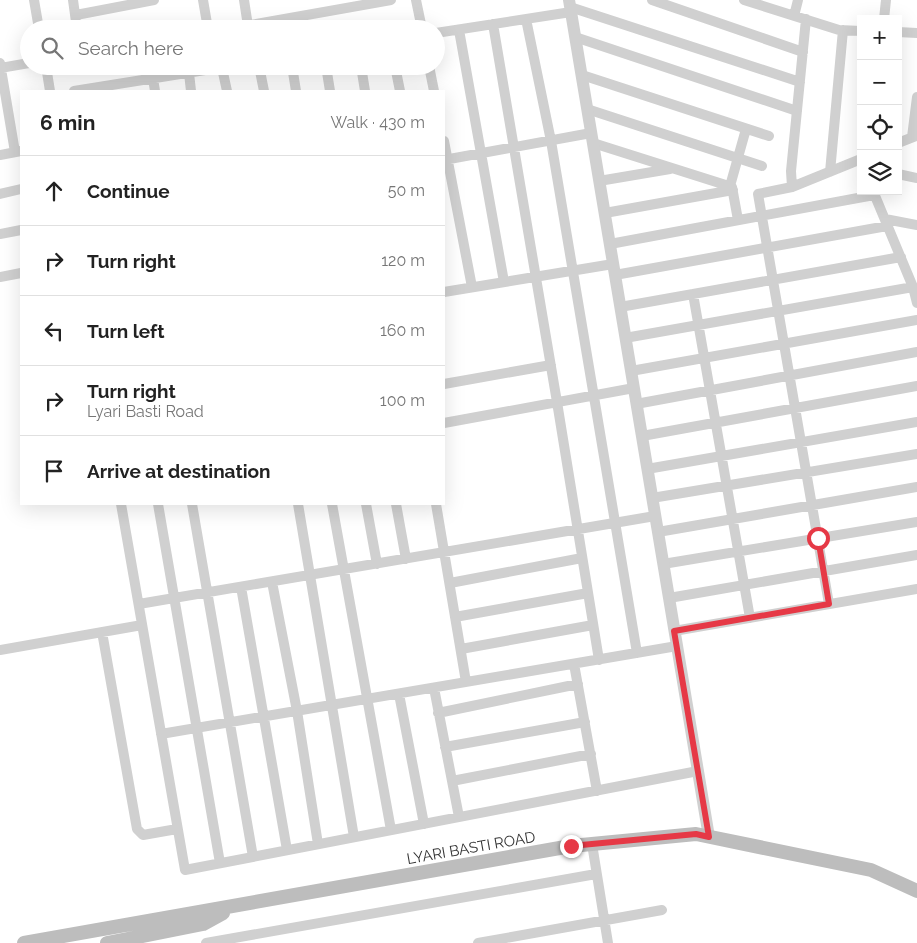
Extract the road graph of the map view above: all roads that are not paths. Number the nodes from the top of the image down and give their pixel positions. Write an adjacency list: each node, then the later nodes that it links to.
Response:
1 (34, 0): 19 (street)
2 (74, 0): 15 (street)
3 (203, 0): 21 (street)
4 (244, 0): 22 (street)
5 (390, 0): 12 (street)
6 (416, 0): 24 (street)
7 (652, 0): 34 (street)
8 (744, 0): 13 (street)
9 (886, 0): 16 (street)
10 (147, 1): 15 (street)
11 (798, 1): 17 (street)
12 (372, 2): 23 (street)
13 (765, 3): 17 (street)
14 (570, 6): 18 (street); 33 (street); 50 (street)
15 (76, 15): 20 (street)
16 (884, 15)
17 (794, 16): 25 (street)
18 (526, 19): 26 (street); 70 (street)
19 (37, 20)
20 (76, 20)
21 (206, 20)
22 (247, 20)
23 (279, 20)
24 (420, 20)
25 (806, 20): 28 (street); 34 (street)
26 (493, 24): 27 (street); 72 (street)
27 (460, 30): 30 (street); 74 (street)
28 (843, 30): 29 (street); 81 (street)
29 (857, 30)
30 (445, 32)
31 (902, 32): 32 (street)
32 (917, 33)
33 (575, 37): 48 (street); 65 (street)
34 (803, 52): 50 (street)
35 (20, 64): 36 (street)
36 (0, 66): 73 (street)
37 (47, 75): 52 (street)
38 (152, 75): 49 (street)
39 (177, 75): 49 (street)
40 (189, 75): 55 (street)
41 (226, 75): 56 (street)
42 (261, 75): 57 (street)
43 (293, 75): 58 (street)
44 (327, 75): 59 (street)
45 (362, 75): 60 (street)
46 (397, 75): 61 (street)
47 (431, 75): 62 (street)
48 (582, 75): 64 (street); 66 (street)
49 (153, 79): 51 (street); 54 (street)
50 (800, 82): 65 (street)
51 (121, 88): 53 (street)
52 (50, 90)
53 (86, 90)
54 (155, 90)
55 (192, 90)
56 (227, 90)
57 (264, 90)
58 (296, 90)
59 (330, 90)
60 (365, 90)
61 (400, 90)
62 (434, 90)
63 (917, 97): 68 (street)
64 (587, 110): 69 (street); 76 (street)
65 (797, 111): 85 (street)
66 (746, 128): 67 (street); 76 (street)
67 (769, 136)
68 (914, 136): 71 (street)
69 (592, 138): 70 (street); 80 (street); 84 (street)
70 (550, 141): 72 (street); 103 (street)
71 (902, 141)
72 (514, 147): 74 (street); 106 (street)
73 (18, 152): 75 (street)
74 (482, 153): 77 (street); 109 (street)
75 (0, 155)
76 (738, 158): 79 (street); 86 (street)
77 (446, 160): 110 (street)
78 (857, 161): 81 (street)
79 (762, 166)
80 (673, 169): 84 (street); 86 (street)
81 (830, 172): 85 (street)
82 (902, 175): 83 (street)
83 (917, 178)
84 (599, 181): 91 (street)
85 (792, 187): 92 (street)
86 (731, 188): 91 (street); 93 (street)
87 (20, 190): 88 (street)
88 (0, 194)
89 (864, 195): 92 (street)
90 (875, 195): 94 (street)
91 (604, 213): 98 (street)
92 (762, 216): 93 (street); 99 (street)
93 (738, 220): 98 (street)
94 (886, 222): 95 (street); 99 (street); 100 (street)
95 (917, 225)
96 (20, 230): 97 (street)
97 (0, 234)
98 (610, 244): 102 (street)
99 (768, 247): 102 (street); 108 (street)
100 (900, 257): 101 (street); 108 (street)
101 (905, 268): 104 (street); 111 (street)
102 (614, 269): 103 (street); 115 (street)
103 (572, 270): 106 (street); 130 (street)
104 (917, 271)
105 (20, 273): 107 (street)
106 (536, 276): 109 (street); 123 (street)
107 (0, 277)
108 (773, 280): 113 (street); 116 (street)
109 (504, 282): 110 (street)
110 (472, 287): 112 (street)
111 (913, 287): 114 (street); 116 (street)
112 (445, 292)
113 (693, 294): 115 (street); 118 (street)
114 (917, 303)
115 (620, 307): 119 (street)
116 (779, 311): 118 (street); 120 (street)
117 (917, 320): 120 (street)
118 (698, 325): 119 (street); 122 (street)
119 (625, 338): 124 (street)
120 (784, 344): 122 (street); 125 (street)
121 (917, 352): 125 (street)
122 (704, 358): 124 (street); 129 (street)
123 (551, 365): 126 (street); 131 (street)
124 (631, 370): 128 (street)
125 (790, 376): 129 (street); 133 (street)
126 (445, 384)
127 (917, 386): 133 (street)
128 (634, 388): 130 (street); 132 (street)
129 (710, 390): 132 (street); 134 (street)
130 (594, 396): 131 (street); 158 (street)
131 (557, 402): 136 (street); 159 (street)
132 (636, 404): 137 (street)
133 (795, 408): 134 (street); 138 (street)
134 (715, 422): 137 (street); 140 (street)
135 (917, 422): 138 (street)
136 (445, 423)
137 (642, 436): 141 (street)
138 (801, 442): 140 (street); 142 (street)
139 (917, 454): 142 (street)
140 (721, 456): 141 (street); 143 (street)
141 (647, 468): 145 (street)
142 (807, 472): 143 (street); 154 (street)
143 (727, 486): 145 (street); 156 (street)
144 (917, 487): 154 (street)
145 (652, 498): 155 (street)
146 (121, 505): 181 (street)
147 (158, 505): 179 (street)
148 (192, 505): 177 (street)
149 (298, 505): 171 (street)
150 (332, 505): 169 (street)
151 (366, 505): 167 (street)
152 (396, 505): 166 (street)
153 (436, 505): 162 (street)
154 (812, 505): 156 (street); 161 (street)
155 (655, 516): 158 (street); 160 (street)
156 (733, 519): 160 (street); 163 (street)
157 (917, 522): 161 (street)
158 (614, 523): 159 (street); 192 (street)
159 (577, 530): 162 (street); 165 (street)
160 (658, 532): 168 (street)
161 (818, 538): 163 (street); 170 (street)
162 (444, 552): 166 (street); 173 (street)
163 (738, 552): 168 (street); 174 (street)
164 (917, 555): 170 (street)
165 (582, 558): 173 (street); 178 (street)
166 (406, 559): 167 (street)
167 (377, 564): 169 (street)
168 (663, 564): 180 (street)
169 (343, 570): 171 (street); 199 (street)
170 (824, 571): 174 (street); 182 (street)
171 (310, 575): 172 (street); 200 (street)
172 (272, 582): 175 (street); 201 (street)
173 (450, 583): 183 (street)
174 (744, 585): 180 (street); 184 (street)
175 (240, 587): 177 (street); 203 (street)
176 (917, 589): 182 (street)
177 (208, 593): 179 (street); 205 (street)
178 (588, 593): 183 (street); 186 (street)
179 (174, 598): 181 (street); 206 (street)
180 (669, 598): 187 (street)
181 (139, 604): 185 (street)
182 (829, 604): 184 (street)
183 (455, 617): 190 (street)
184 (750, 618): 187 (street)
185 (142, 625): 188 (street); 207 (street)
186 (593, 625): 190 (street); 193 (street)
187 (674, 631): 189 (street)
188 (102, 632): 191 (street); 215 (street)
189 (677, 646): 192 (street); 210 (street)
190 (461, 649): 195 (street)
191 (0, 650)
192 (637, 653): 193 (street)
193 (598, 660): 194 (street)
194 (574, 664): 195 (street); 196 (street)
195 (466, 682): 197 (street)
196 (578, 684): 202 (street); 204 (street)
197 (434, 688): 198 (street); 202 (street)
198 (399, 694): 199 (street); 214 (street)
199 (367, 699): 200 (street); 216 (street)
200 (331, 706): 201 (street); 217 (street)
201 (297, 711): 203 (street); 219 (street)
202 (438, 713): 208 (street)
203 (264, 717): 205 (street); 221 (street)
204 (585, 722): 208 (street); 209 (street)
205 (230, 723): 206 (street); 222 (street)
206 (197, 728): 207 (street); 223 (street)
207 (161, 734): 215 (street)
208 (445, 747): 211 (street)
209 (591, 754): 211 (street); 212 (street)
210 (698, 771): 212 (street); 218 (street)
211 (452, 781): 213 (street)
212 (597, 791): 213 (street)
213 (459, 817): 214 (street)
214 (424, 824): 216 (street)
215 (178, 830): 223 (street)
216 (391, 830): 217 (street)
217 (354, 837): 219 (street)
218 (709, 837): 220 (main road, LYARI BASTI ROAD); 225 (main road, LYARI BASTI ROAD)
219 (318, 844): 221 (street)
220 (592, 844): 224 (street); 226 (main road, LYARI BASTI ROAD)
221 (287, 850): 222 (street)
222 (253, 857): 223 (street)
223 (220, 863)
224 (596, 874): 228 (street); 231 (street)
225 (917, 892)
226 (234, 907): 229 (main road, LYARI BASTI ROAD); 230 (main road, LYARI BASTI ROAD)
227 (662, 910): 228 (street)
228 (604, 920): 232 (street); 233 (street)
229 (24, 943)
230 (107, 943)
231 (206, 943)
232 (478, 943)
233 (608, 943)

